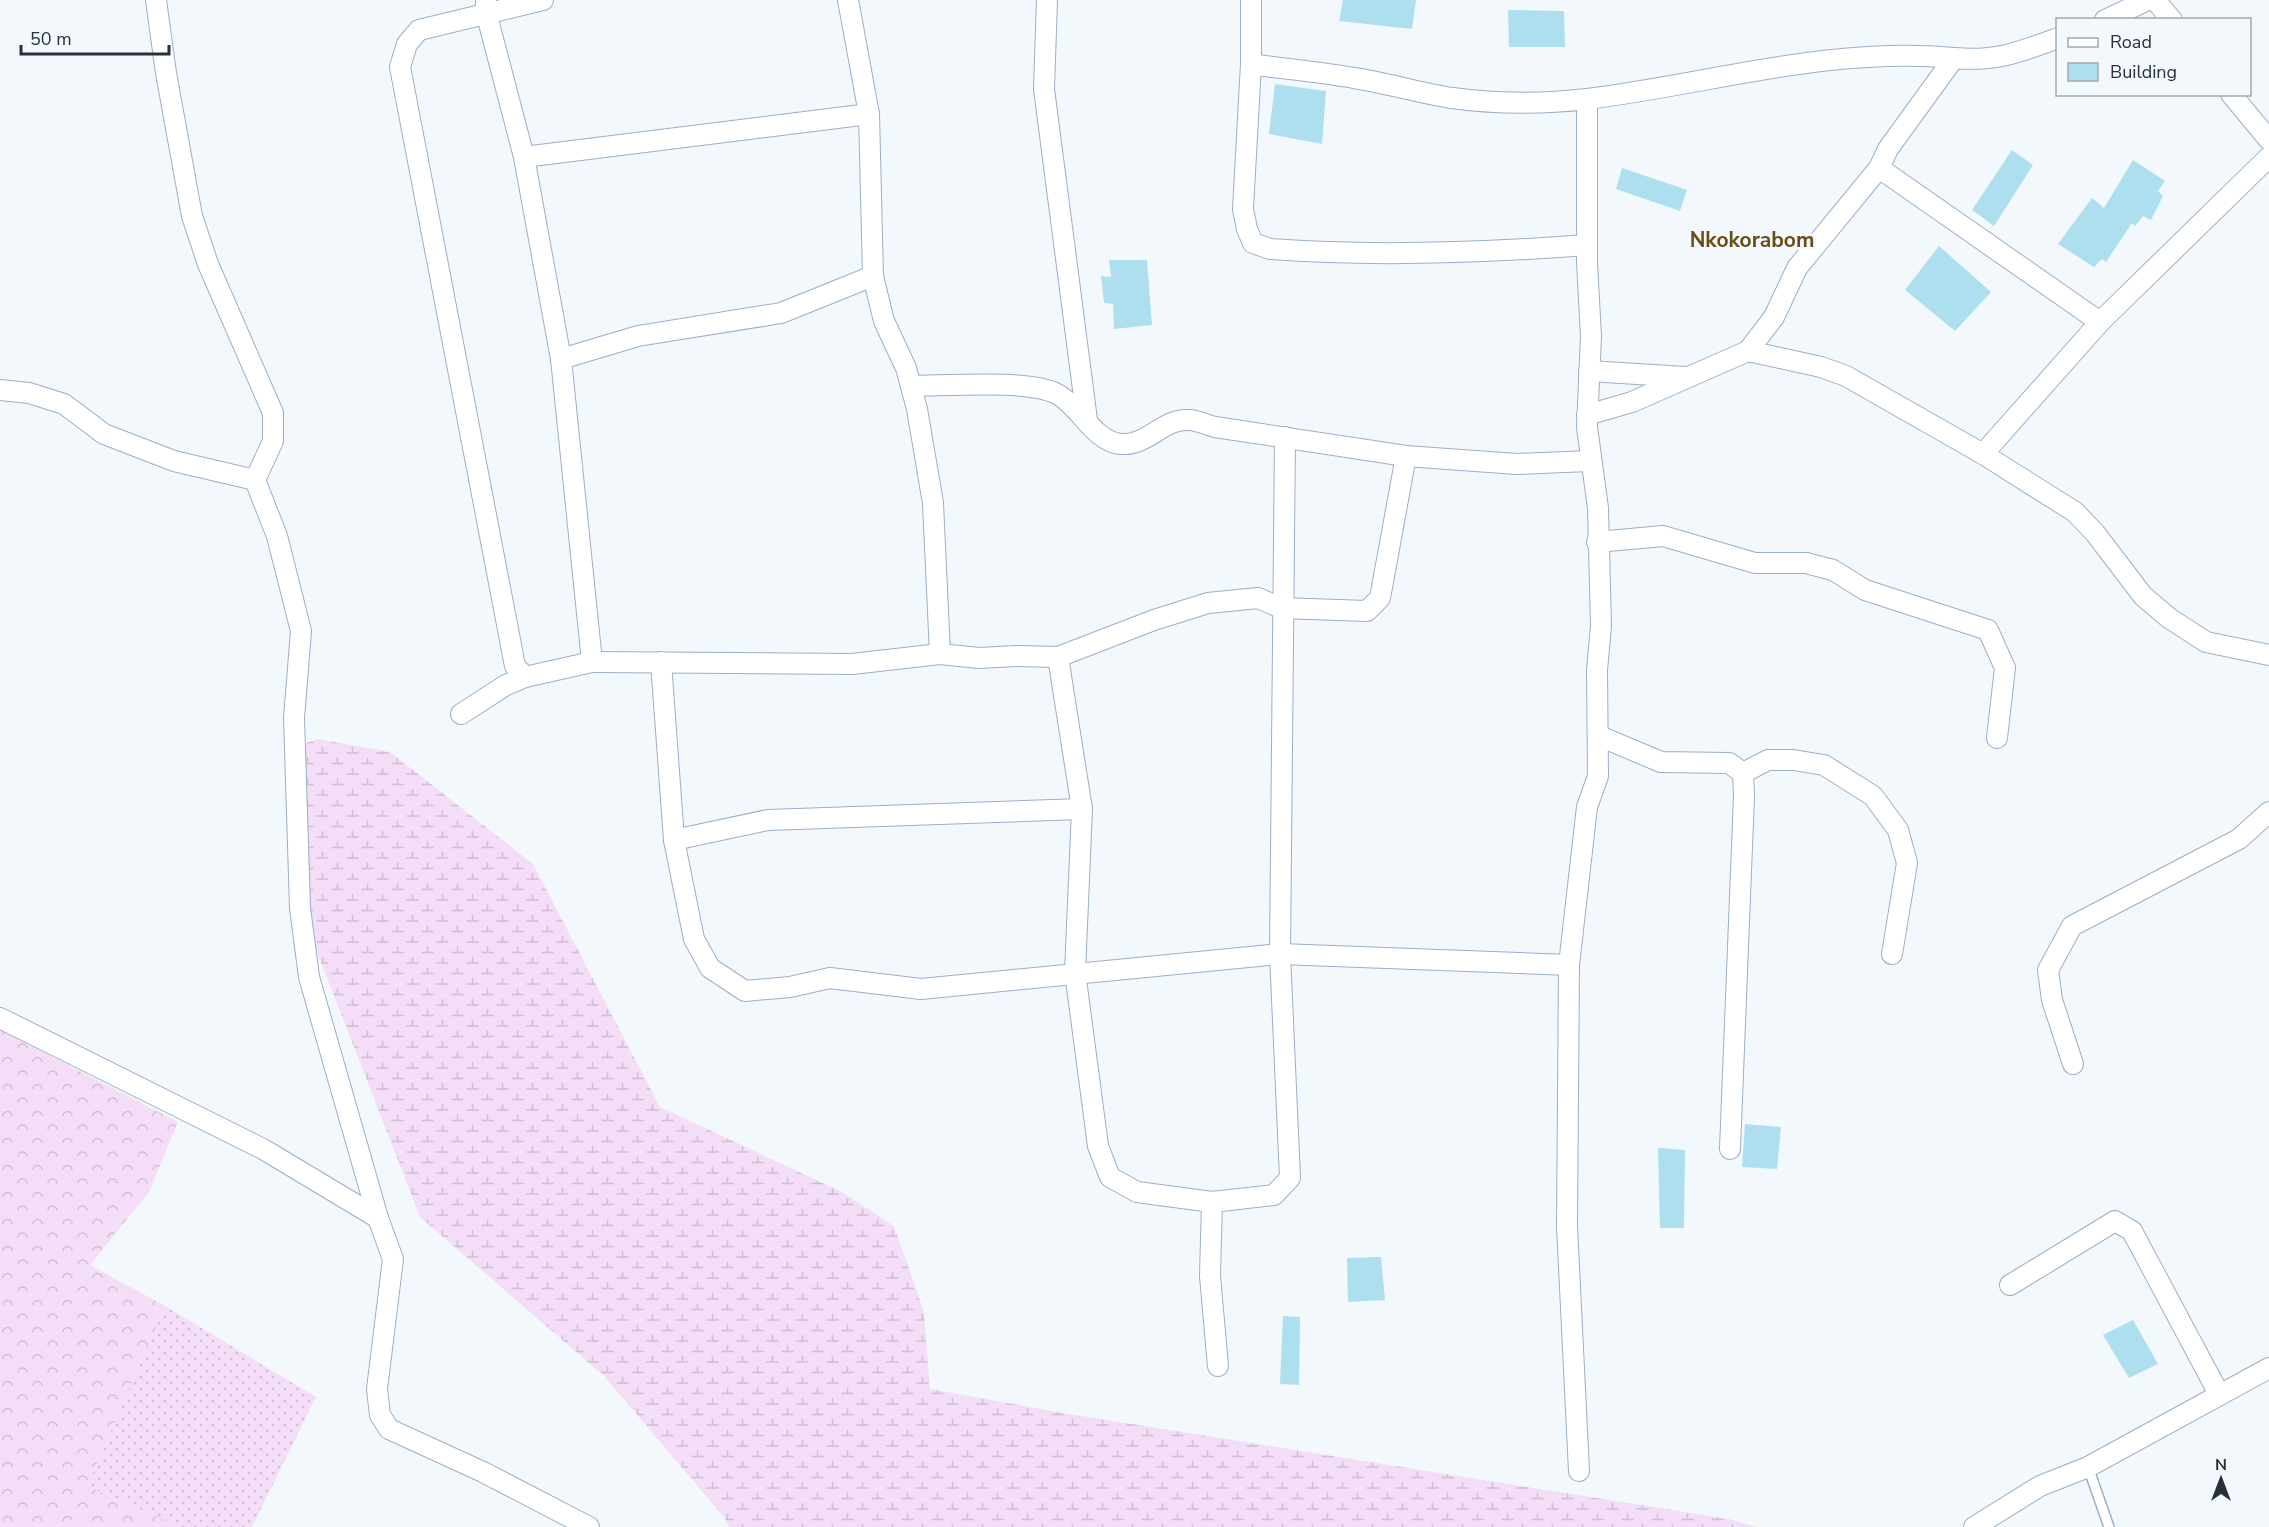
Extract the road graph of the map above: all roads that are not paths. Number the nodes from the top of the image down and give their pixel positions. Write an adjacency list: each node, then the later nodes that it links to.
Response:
1 (156, 0): 36 (street)
2 (543, 0): 8 (street)
3 (848, 0): 16 (street)
4 (1047, 0): 31 (street)
5 (1251, 0): 13 (street)
6 (2148, 0): 9 (street)
7 (2155, 0): 10 (street)
8 (486, 6): 18 (street); 44 (street)
9 (2109, 18)
10 (2170, 18)
11 (2056, 39): 12 (street)
12 (1954, 58): 15 (street); 20 (street)
13 (1251, 64): 15 (street); 21 (street)
14 (2233, 96): 17 (street)
15 (1587, 99): 21 (street)
16 (869, 114): 18 (street); 22 (street)
17 (2269, 140)
18 (525, 157): 25 (street)
19 (2269, 157): 23 (street)
20 (1879, 168): 23 (street); 24 (street)
21 (1587, 245): 26 (street)
22 (873, 276): 25 (street); 28 (street)
23 (2100, 322): 33 (street)
24 (1748, 351): 27 (street); 33 (street)
25 (561, 359): 42 (street)
26 (1589, 371): 27 (street); 30 (street)
27 (1689, 377): 30 (street)
28 (911, 386): 31 (street); 39 (street)
29 (0, 390): 36 (street)
30 (1587, 415): 35 (street)
31 (1087, 420): 32 (street)
32 (1285, 437): 34 (street); 38 (street)
33 (1983, 454): 40 (street)
34 (1406, 456): 35 (street); 38 (street)
35 (1589, 460): 37 (street)
36 (255, 480): 60 (street)
37 (1597, 542): 46 (street); 47 (street)
38 (1281, 609): 41 (street); 52 (street)
39 (940, 654): 41 (street); 43 (street)
40 (2269, 655)
41 (1058, 657): 49 (street)
42 (592, 662): 43 (street); 44 (street)
43 (661, 662): 51 (street)
44 (525, 677): 45 (street)
45 (460, 714)
46 (1599, 736): 48 (street); 54 (street)
47 (1997, 738)
48 (1743, 773): 53 (street); 58 (street)
49 (1082, 809): 51 (street); 55 (street)
50 (2269, 812): 57 (street)
51 (674, 840): 55 (street)
52 (1280, 954): 54 (street); 55 (street); 59 (street)
53 (1892, 954)
54 (1569, 965): 66 (street)
55 (1075, 972): 59 (street)
56 (0, 1018): 60 (street)
57 (2073, 1064)
58 (1730, 1149)
59 (1212, 1202): 62 (street)
60 (378, 1218): 67 (street)
61 (2010, 1285): 64 (street)
62 (1218, 1366)
63 (2269, 1368): 64 (street)
64 (2219, 1394): 65 (street)
65 (2088, 1467): 68 (street); 69 (lane)
66 (1580, 1471)
67 (590, 1527)
68 (1974, 1527)
69 (2109, 1527)

